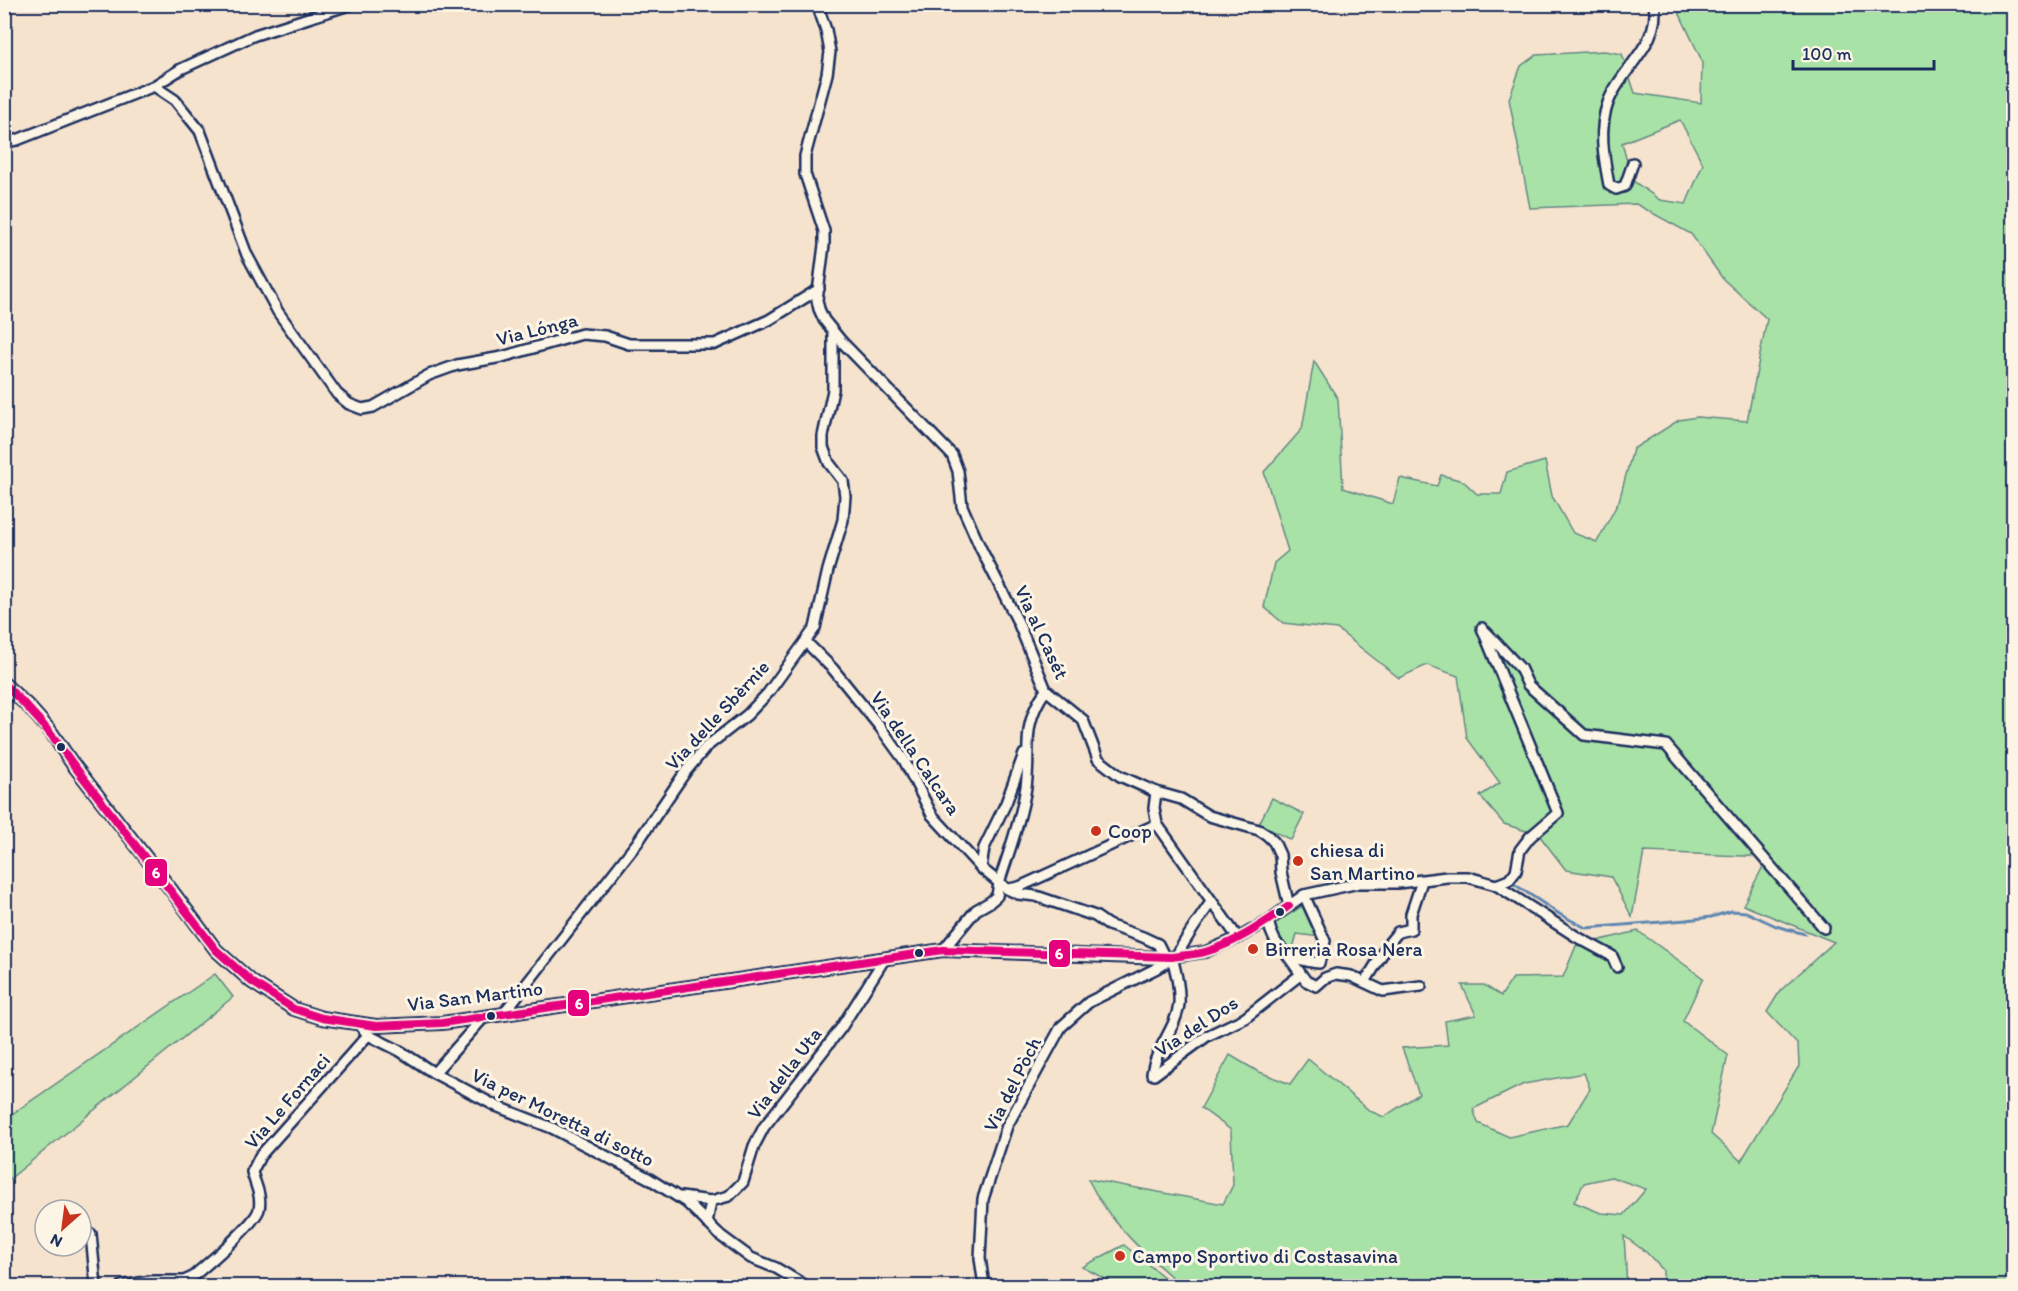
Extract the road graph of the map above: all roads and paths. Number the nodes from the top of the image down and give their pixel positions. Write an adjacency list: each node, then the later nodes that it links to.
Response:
1 (352, 4): 4 (street)
2 (817, 4): 7 (street)
3 (1654, 4): 6 (street)
4 (154, 86): 5 (street); 7 (street, Via Lónga)
5 (4, 142)
6 (1633, 163)
7 (819, 289): 8 (street)
8 (833, 332): 9 (street, Via delle Sbèrnie); 11 (street, Via al Casét)
9 (806, 642): 15 (street, Via della Calcara); 34 (street, Via delle Sbèrnie)
10 (4, 684): 36 (street, Via San Martino)
11 (1046, 690): 12 (street); 13 (street, Via al Casét)
12 (1027, 746): 15 (street); 17 (street)
13 (1156, 792): 14 (street); 22 (street, Via al Casét)
14 (1157, 824): 19 (street); 21 (street)
15 (981, 868): 17 (street, Via della Calcara)
16 (1422, 881): 18 (street); 20 (street); 32 (street)
17 (999, 883): 19 (street, Via della Calcara); 26 (street)
18 (1496, 885): 24 (street); 30 (street)
19 (1007, 889): 28 (street, Via della Calcara)
20 (1304, 895): 22 (street, Via San Martino); 27 (street)
21 (1211, 902): 25 (street); 28 (street)
22 (1289, 906): 23 (street, Via San Martino)
23 (1268, 921): 25 (street, Via San Martino); 27 (street)
24 (1824, 928)
25 (1238, 938): 28 (street, Via San Martino)
26 (943, 950): 28 (street, Via San Martino); 29 (street, Via San Martino)
27 (1288, 956): 31 (street)
28 (1171, 957): 31 (street, Via del Dos); 46 (street, Via del Pòch)
29 (885, 958): 34 (street, Via San Martino); 40 (street, Via della Uta)
30 (1617, 967)
31 (1300, 975): 32 (street)
32 (1365, 982): 33 (street)
33 (1421, 986)
34 (503, 1014): 35 (street, Via San Martino)
35 (484, 1017): 36 (street, Via San Martino); 38 (street)
36 (359, 1024): 37 (street, Via per Moretta di sotto)
37 (368, 1035): 38 (street, Via per Moretta di sotto); 44 (street, Via Le Fornaci)
38 (434, 1073): 39 (street, Via per Moretta di sotto)
39 (679, 1197): 40 (street); 41 (street, Via per Moretta di sotto)
40 (711, 1201): 41 (street)
41 (707, 1223): 45 (street, Via per Moretta di sotto)
42 (93, 1255): 43 (street)
43 (96, 1287)
44 (122, 1287)
45 (806, 1287)
46 (984, 1287)

